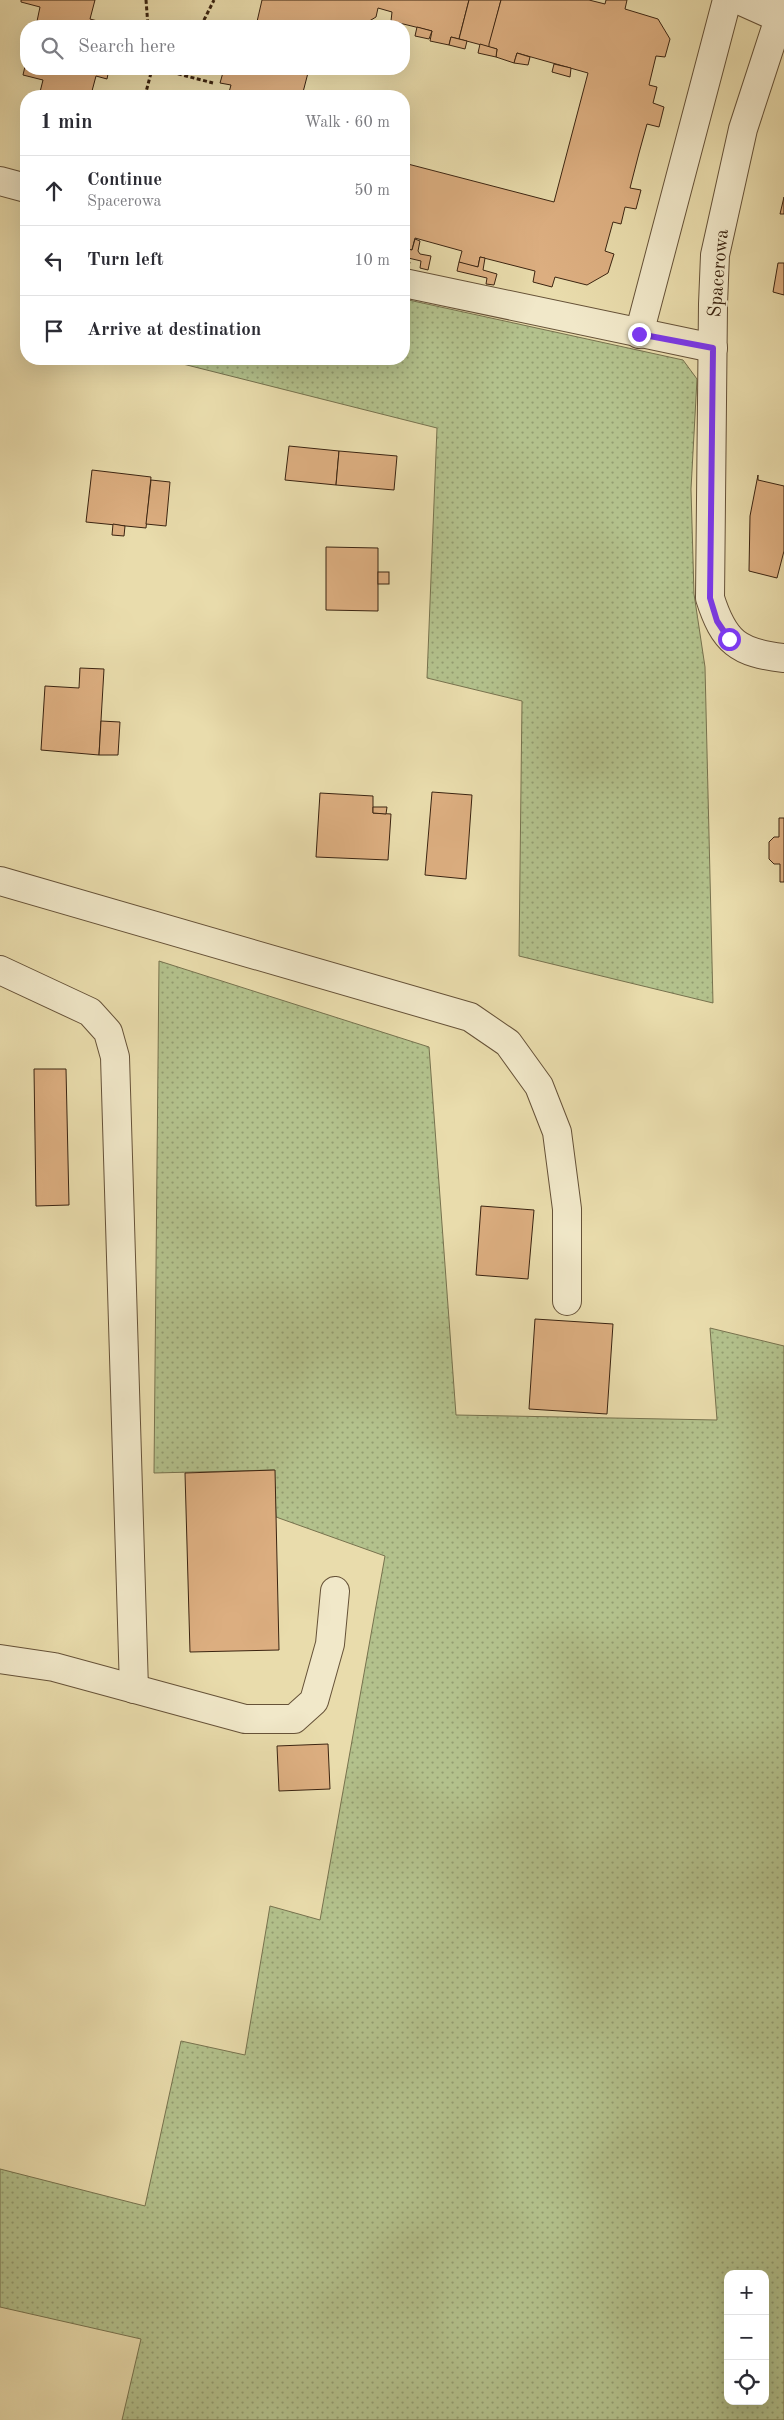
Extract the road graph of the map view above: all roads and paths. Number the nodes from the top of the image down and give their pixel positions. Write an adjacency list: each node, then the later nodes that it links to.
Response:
1 (146, 0): 6 (path)
2 (214, 0): 7 (path)
3 (727, 0): 15 (street)
4 (739, 0): 5 (street)
5 (781, 10): 16 (street, Spacerowa)
6 (148, 20)
7 (204, 20)
8 (150, 75): 11 (path)
9 (182, 75): 10 (path)
10 (213, 83)
11 (147, 90)
12 (0, 181): 13 (street)
13 (20, 186)
14 (410, 285): 15 (street)
15 (639, 334): 16 (street)
16 (713, 348): 17 (street, Spacerowa)
17 (784, 658)
18 (0, 881): 20 (street)
19 (0, 970): 23 (street)
20 (567, 1301)
21 (335, 1591): 23 (street)
22 (0, 1659): 23 (street)
23 (134, 1689)

